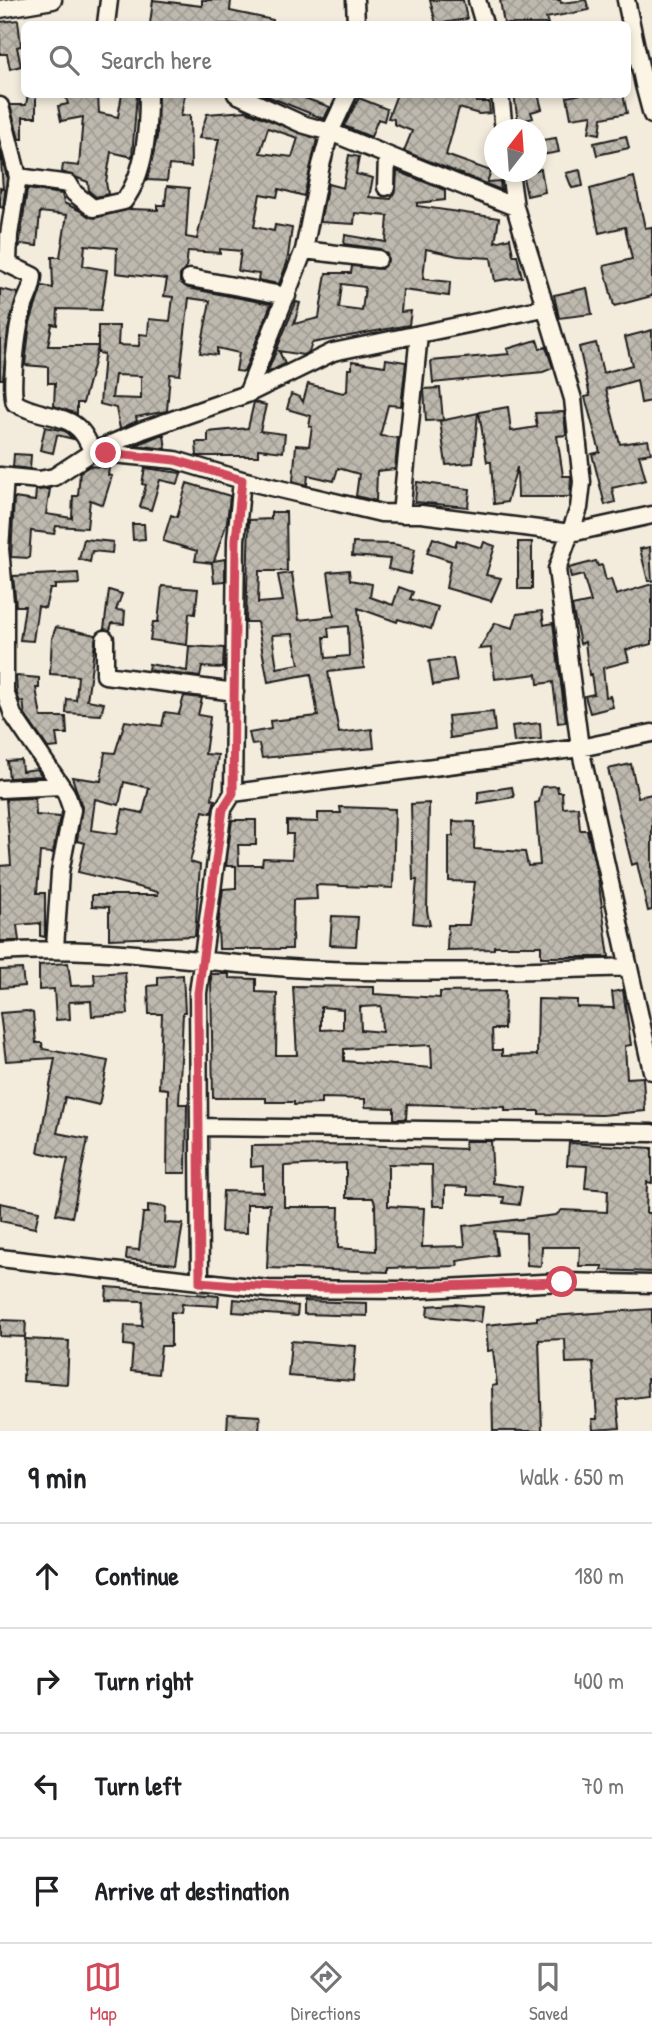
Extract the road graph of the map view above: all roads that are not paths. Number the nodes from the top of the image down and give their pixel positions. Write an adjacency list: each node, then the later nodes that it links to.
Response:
1 (108, 0): 7 (street)
2 (355, 0): 8 (street)
3 (477, 0): 9 (street)
4 (626, 0): 10 (street)
5 (46, 1): 6 (street)
6 (0, 9)
7 (106, 21)
8 (356, 21)
9 (483, 21)
10 (648, 84): 16 (street)
11 (148, 98): 20 (street)
12 (245, 98): 18 (street)
13 (346, 98): 18 (street)
14 (500, 98): 17 (street)
15 (0, 106): 20 (street)
16 (652, 115)
17 (503, 119)
18 (330, 132): 19 (street); 24 (street)
19 (387, 156): 22 (street); 23 (street)
20 (18, 177): 26 (street)
21 (511, 182): 23 (street)
22 (386, 187)
23 (515, 207): 29 (street)
24 (304, 250): 25 (street); 28 (street)
25 (378, 259)
26 (4, 261): 32 (street)
27 (190, 278): 28 (street)
28 (287, 296): 31 (street)
29 (544, 308): 30 (street); 37 (street)
30 (419, 334): 31 (street); 35 (street)
31 (247, 394): 32 (street)
32 (92, 452): 33 (street); 34 (street)
33 (2, 476): 42 (street)
34 (242, 480): 35 (street); 39 (street)
35 (401, 514): 37 (street)
36 (652, 514): 37 (street)
37 (571, 533): 41 (street)
38 (105, 639): 39 (street)
39 (235, 692): 44 (street)
40 (652, 733): 41 (street)
41 (580, 748): 44 (street); 48 (street)
42 (61, 786): 43 (street); 45 (street)
43 (0, 789)
44 (233, 793): 47 (street)
45 (55, 948): 46 (street); 47 (street)
46 (0, 952)
47 (204, 959): 48 (street); 50 (street)
48 (629, 967): 49 (street)
49 (652, 1071)
50 (200, 1127): 51 (street); 53 (street)
51 (652, 1133)
52 (0, 1258): 53 (street)
53 (200, 1282): 54 (street)
54 (652, 1284)

